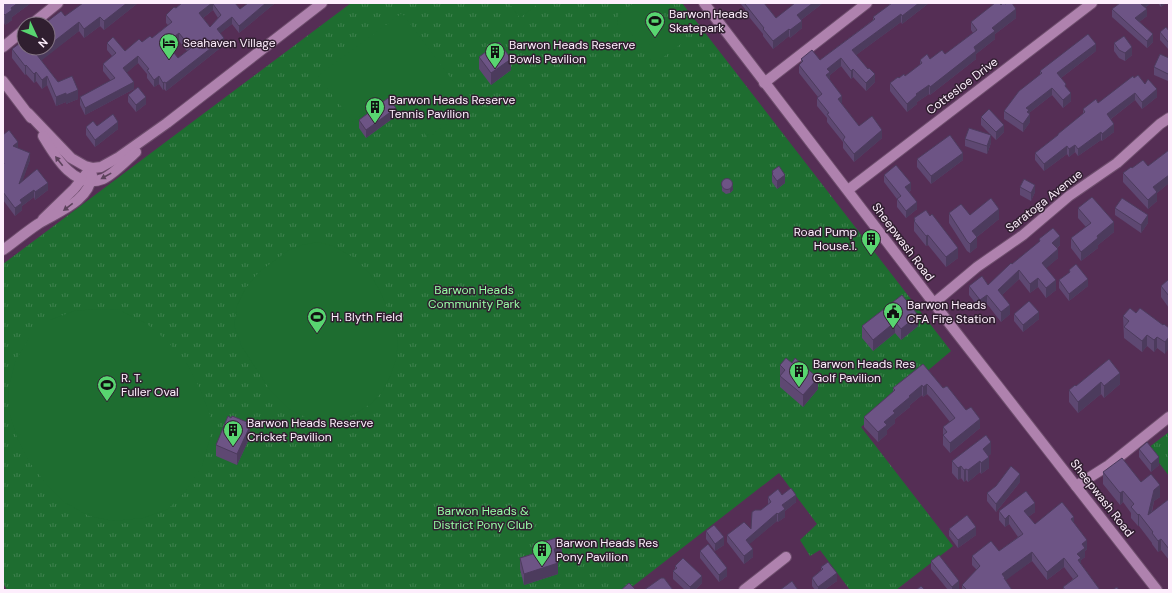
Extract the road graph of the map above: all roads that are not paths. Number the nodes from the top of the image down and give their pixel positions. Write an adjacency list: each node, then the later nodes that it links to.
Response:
1 (58, 3): 6 (street)
2 (322, 3): 13 (street)
3 (704, 3): 10 (street, Sheepwash Road)
4 (867, 3): 10 (street)
5 (1092, 3): 16 (street, Cottesloe Drive)
6 (42, 16)
7 (16, 36): 8 (street)
8 (3, 47)
9 (3, 81): 11 (street)
10 (764, 83): 16 (street, Sheepwash Road)
11 (28, 113): 14 (street); 15 (street, one-way to 11)
12 (1169, 118): 18 (street, Saratoga Avenue)
13 (167, 123): 14 (street); 15 (street, one-way to 15)
14 (93, 168): 15 (street)
15 (86, 180): 17 (street)
16 (848, 190): 18 (street, Sheepwash Road)
17 (3, 250)
18 (934, 303): 20 (street, Sheepwash Road)
19 (1169, 417): 20 (street)
20 (1076, 486): 23 (street, Sheepwash Road)
21 (786, 557): 22 (street)
22 (744, 590)
23 (1157, 590)

